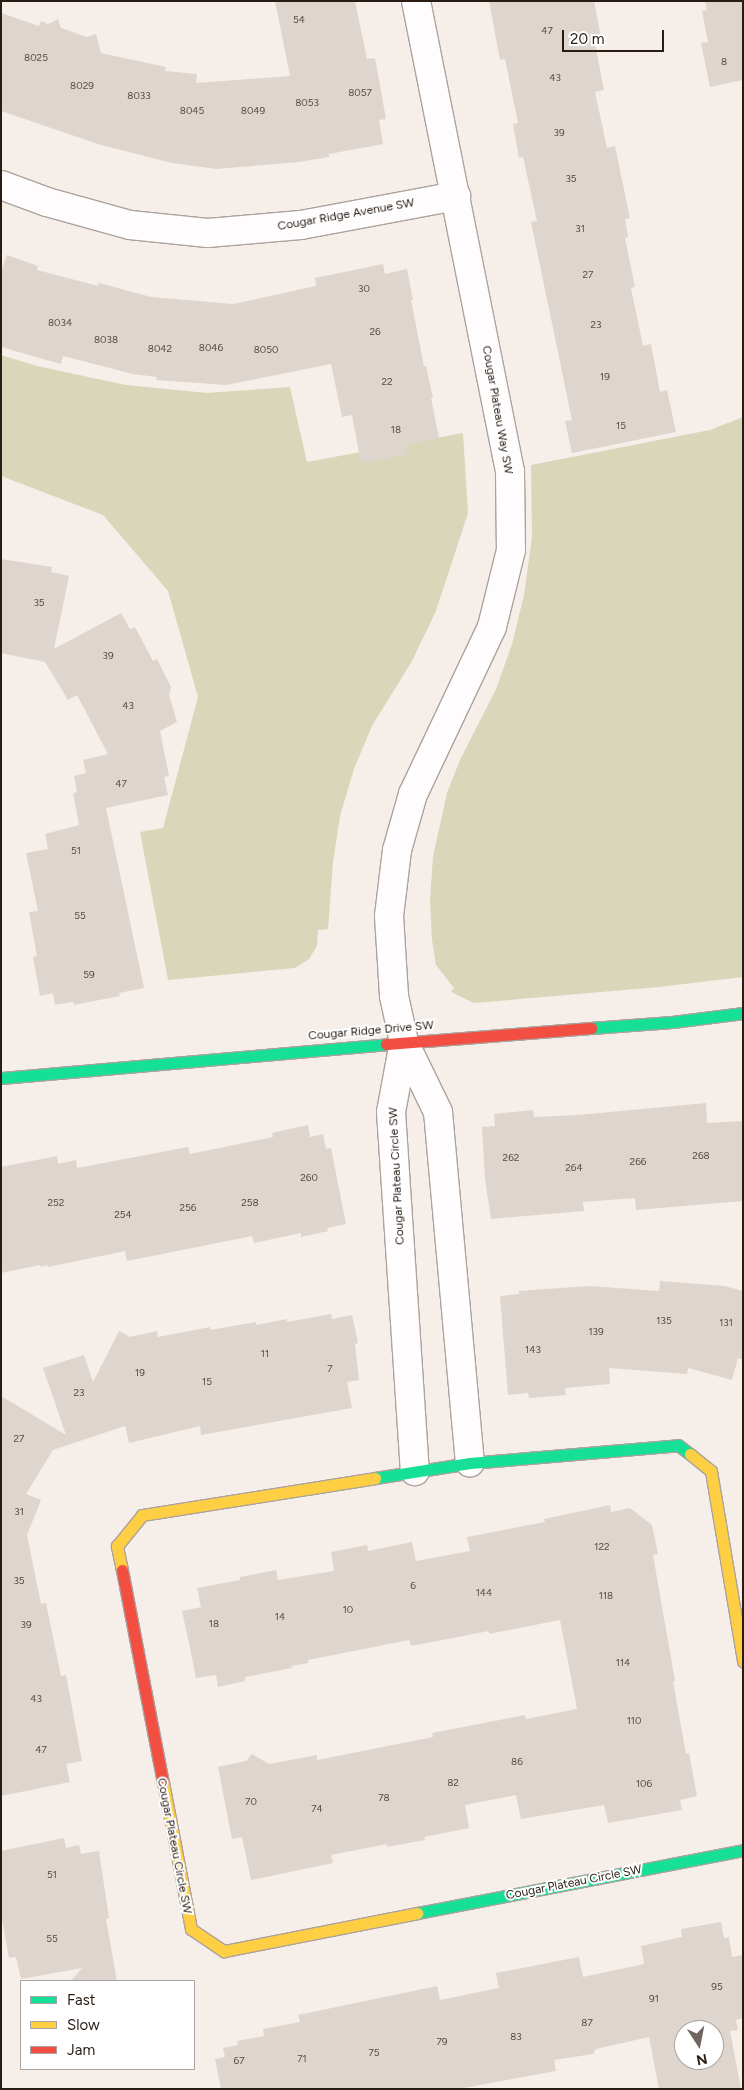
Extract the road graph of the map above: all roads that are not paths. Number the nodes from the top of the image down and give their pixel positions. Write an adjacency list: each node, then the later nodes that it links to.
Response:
1 (416, 1): 3 (street, Cougar Plateau Way SW)
2 (1, 186): 3 (street, Cougar Ridge Avenue SW)
3 (456, 196): 5 (street, Cougar Plateau Way SW)
4 (743, 1013): 5 (street, Cougar Ridge Drive SW)
5 (404, 1042): 6 (street, Cougar Ridge Drive SW); 7 (street); 8 (street, Cougar Plateau Circle SW)
6 (1, 1078)
7 (470, 1463): 8 (street, Cougar Plateau Circle SW); 9 (street, Cougar Plateau Circle SW)
8 (415, 1472): 10 (street, Cougar Plateau Circle SW)
9 (743, 1661)
10 (743, 1850)

